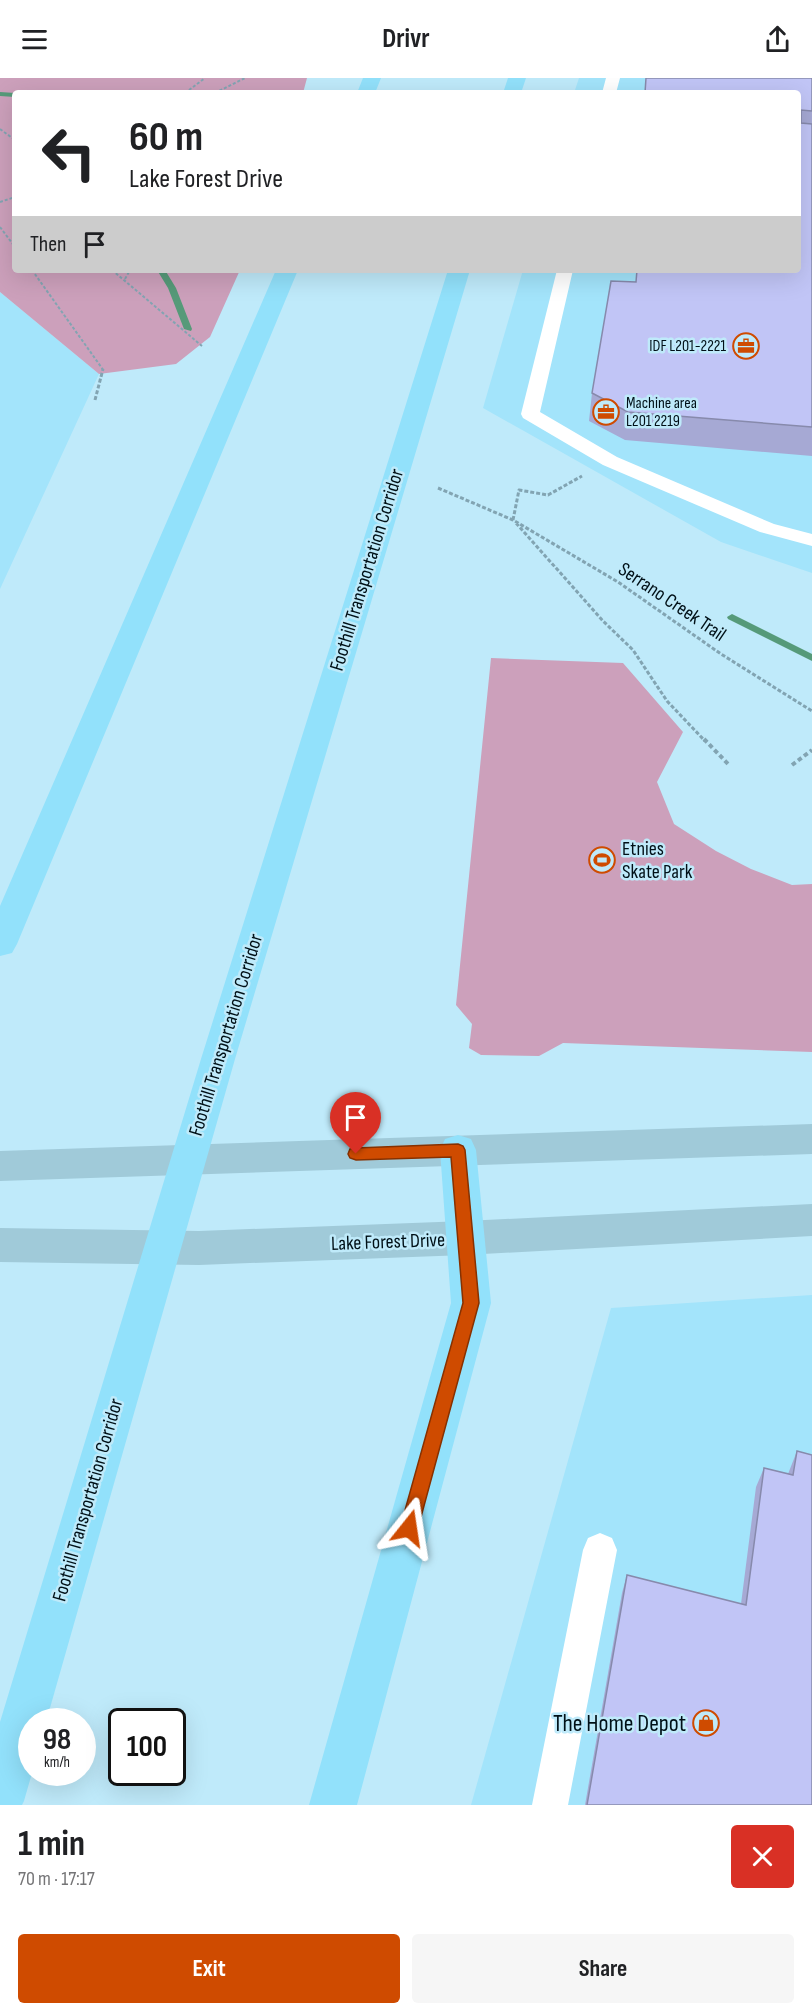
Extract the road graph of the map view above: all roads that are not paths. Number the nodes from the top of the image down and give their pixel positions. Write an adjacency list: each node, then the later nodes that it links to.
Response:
1 (286, 273): 5 (highway)
2 (458, 273): 13 (highway, Foothill Transportation Corridor)
3 (564, 273): 4 (lane)
4 (812, 540)
5 (0, 944)
6 (812, 1139): 7 (main road)
7 (458, 1150): 8 (main road); 10 (highway)
8 (0, 1166)
9 (812, 1220): 10 (main road, Lake Forest Drive)
10 (465, 1239): 11 (main road, Lake Forest Drive); 14 (highway)
11 (0, 1245)
12 (600, 1551): 15 (lane)
13 (0, 1801)
14 (333, 1805)
15 (550, 1805)

